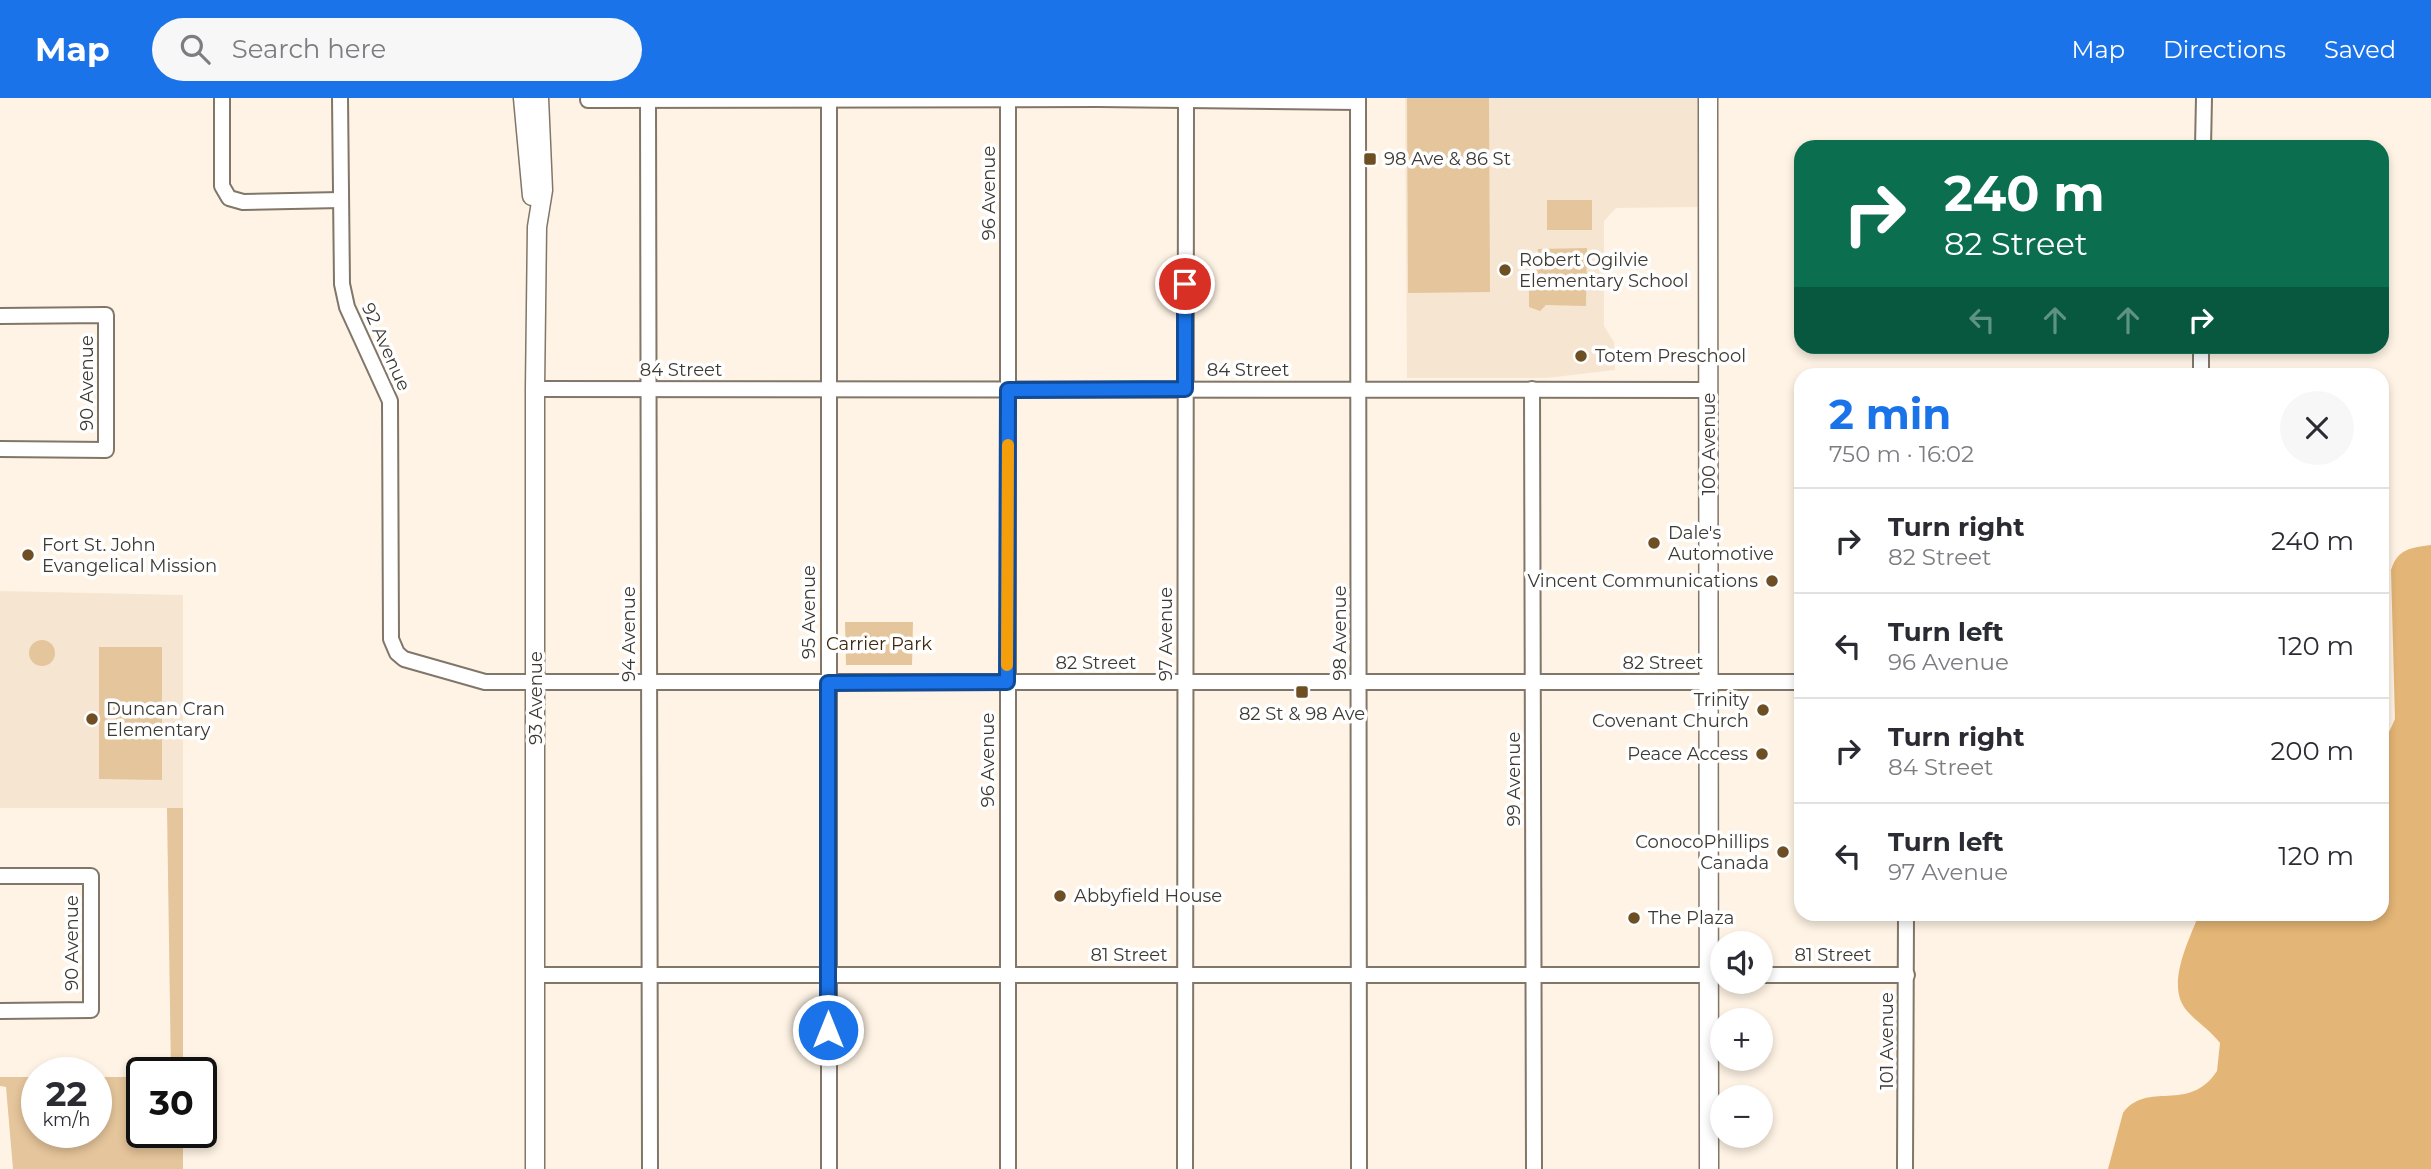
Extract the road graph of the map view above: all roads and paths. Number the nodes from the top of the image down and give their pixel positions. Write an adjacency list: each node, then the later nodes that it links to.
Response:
1 (222, 98): 14 (street)
2 (340, 98): 14 (street, 92 Avenue)
3 (523, 98): 15 (main road, 93 Avenue)
4 (539, 98): 15 (main road, 93 Avenue)
5 (1009, 98): 8 (street); 9 (street); 23 (street, 96 Avenue)
6 (1708, 98): 24 (main road, 100 Avenue)
7 (2204, 98): 13 (street)
8 (829, 99): 11 (street); 19 (street, 95 Avenue)
9 (1186, 99): 12 (street); 20 (street, 97 Avenue)
10 (588, 100): 11 (street)
11 (648, 100): 18 (street, 94 Avenue)
12 (1358, 100): 21 (street, 98 Avenue)
13 (2203, 140)
14 (341, 201): 26 (street, 92 Avenue)
15 (537, 227): 17 (main road, 93 Avenue)
16 (0, 316): 25 (street, 90 Avenue)
17 (535, 389): 18 (street, 84 Street); 27 (main road, 93 Avenue)
18 (648, 389): 19 (street, 84 Street); 32 (street, 94 Avenue)
19 (828, 389): 23 (street, 84 Street); 33 (street, 95 Avenue)
20 (1185, 389): 21 (street, 84 Street); 23 (street, 84 Street); 34 (street, 97 Avenue)
21 (1359, 389): 22 (street, 84 Street); 35 (street, 98 Avenue)
22 (1532, 389): 24 (street, 84 Street); 29 (street, 99 Avenue)
23 (1008, 390): 28 (street, 96 Avenue)
24 (1709, 390): 30 (main road, 100 Avenue)
25 (0, 449)
26 (397, 653): 27 (street, 82 Street)
27 (536, 682): 32 (street, 82 Street); 39 (main road, 93 Avenue)
28 (1007, 682): 33 (street, 82 Street); 34 (street, 82 Street); 42 (street, 96 Avenue)
29 (1533, 682): 30 (street, 82 Street); 35 (street, 82 Street); 45 (street, 99 Avenue)
30 (1709, 682): 31 (street, 82 Street); 38 (main road, 100 Avenue)
31 (1794, 682)
32 (648, 683): 33 (street, 82 Street); 40 (street, 94 Avenue)
33 (828, 683): 41 (street, 95 Avenue)
34 (1186, 683): 35 (street, 82 Street); 43 (street, 97 Avenue)
35 (1359, 683): 44 (street, 98 Avenue)
36 (0, 876): 50 (street, 90 Avenue)
37 (1906, 921): 48 (street, 101 Avenue)
38 (1715, 931)
39 (536, 975): 40 (street, 81 Street); 51 (main road, 93 Avenue)
40 (649, 975): 41 (street, 81 Street); 52 (street, 94 Avenue)
41 (828, 975): 42 (street, 81 Street); 53 (street, 95 Avenue)
42 (1008, 975): 43 (street, 81 Street); 54 (street, 96 Avenue)
43 (1184, 975): 44 (street, 81 Street); 55 (street, 97 Avenue)
44 (1360, 975): 45 (street, 81 Street); 56 (street, 98 Avenue)
45 (1533, 975): 46 (street, 81 Street); 57 (street, 99 Avenue)
46 (1710, 975)
47 (1773, 975): 48 (street, 81 Street)
48 (1906, 975): 59 (street, 101 Avenue)
49 (1715, 994): 58 (main road, 100 Avenue)
50 (0, 1011)
51 (535, 1169)
52 (650, 1169)
53 (829, 1169)
54 (1008, 1169)
55 (1185, 1169)
56 (1359, 1169)
57 (1534, 1169)
58 (1709, 1169)
59 (1905, 1169)

